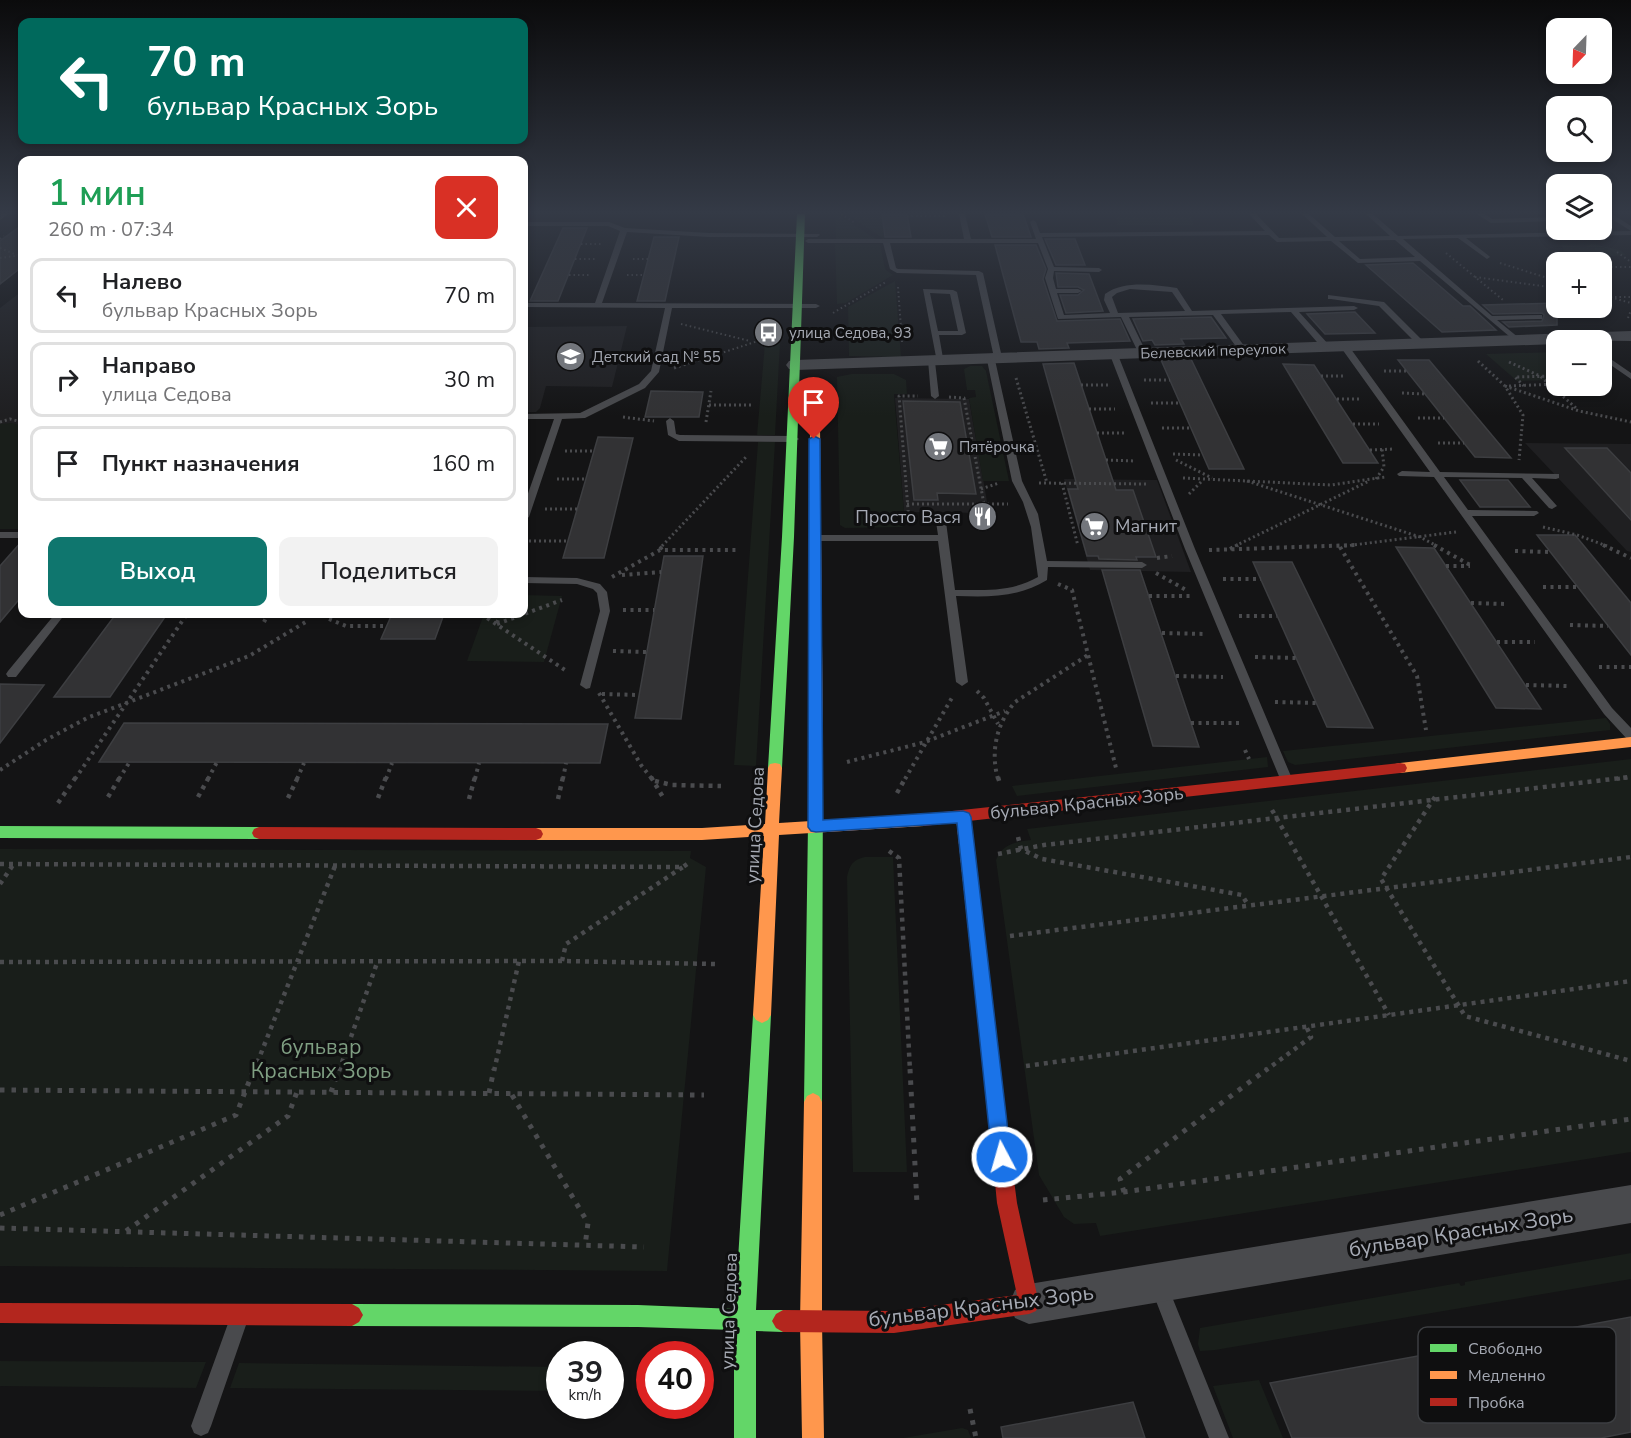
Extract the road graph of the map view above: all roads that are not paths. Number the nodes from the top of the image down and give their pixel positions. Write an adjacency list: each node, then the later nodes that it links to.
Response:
1 (606, 281): 10 (lane)
2 (798, 281): 12 (main road, улица Седова)
3 (981, 281): 33 (lane)
4 (1050, 281): 6 (lane)
5 (1448, 281): 20 (lane)
6 (1053, 291): 7 (lane); 18 (lane)
7 (1078, 291)
8 (1331, 297): 26 (lane)
9 (528, 305): 10 (lane)
10 (598, 305): 11 (lane)
11 (669, 306): 12 (lane); 42 (lane)
12 (797, 306): 13 (lane); 36 (main road, улица Седова)
13 (816, 306)
14 (1354, 308): 15 (lane)
15 (1293, 310): 16 (lane); 28 (lane)
16 (1215, 312): 17 (lane); 30 (lane)
17 (1190, 313): 18 (lane); 18 (lane)
18 (1120, 315): 31 (lane)
19 (1539, 317): 20 (lane)
20 (1492, 318): 24 (lane)
21 (935, 333): 21 (lane); 34 (lane)
22 (1631, 336): 23 (street, Белевский переулок)
23 (1612, 337)
24 (1516, 340): 25 (street, Белевский переулок); 26 (street, Белевский переулок)
25 (1546, 340)
26 (1422, 344): 29 (street, Белевский переулок)
27 (816, 346): 37 (main road)
28 (1326, 347): 29 (street, Белевский переулок); 30 (street, Белевский переулок)
29 (1345, 347): 47 (lane)
30 (1243, 350): 31 (street, Белевский переулок)
31 (1143, 354): 32 (street, Белевский переулок)
32 (1114, 355): 33 (street, Белевский переулок); 69 (lane)
33 (991, 360): 34 (street, Белевский переулок); 59 (lane)
34 (936, 362): 37 (street, Белевский переулок); 39 (lane)
35 (1612, 363): 38 (lane)
36 (795, 366): 37 (street, Белевский переулок); 44 (main road, улица Седова)
37 (815, 370)
38 (1631, 377)
39 (935, 396)
40 (815, 407): 45 (main road, улица Седова)
41 (528, 416): 42 (lane)
42 (558, 416): 50 (lane)
43 (670, 421): 44 (lane)
44 (792, 439): 45 (lane); 57 (main road, улица Седова)
45 (814, 439): 57 (main road, улица Седова)
46 (1402, 474): 47 (lane)
47 (1439, 475): 49 (lane); 52 (lane)
48 (1556, 476): 49 (lane)
49 (1527, 477): 51 (lane)
50 (528, 504)
51 (1552, 506)
52 (1465, 513): 53 (lane); 67 (lane)
53 (1534, 513)
54 (941, 522): 58 (lane)
55 (0, 535): 56 (lane)
56 (18, 535)
57 (801, 537): 58 (lane); 71 (main road, улица Седова); 72 (main road, улица Седова)
58 (943, 538): 62 (lane)
59 (1043, 564): 60 (lane); 62 (lane)
60 (1142, 565)
61 (528, 580): 66 (lane)
62 (950, 593): 65 (lane)
63 (57, 618): 64 (lane)
64 (12, 674)
65 (962, 682)
66 (586, 685)
67 (1631, 736)
68 (1631, 742): 69 (main road, бульвар Красных Зорь)
69 (1287, 781): 70 (main road, бульвар Красных Зорь)
70 (963, 817): 71 (main road, бульвар Красных Зорь); 76 (main road)
71 (816, 827): 72 (main road, бульвар Красных Зорь); 80 (main road, улица Седова)
72 (772, 830): 73 (main road, бульвар Красных Зорь); 79 (main road, улица Седова)
73 (0, 832)
74 (1631, 1204): 75 (street, бульвар Красных Зорь)
75 (1158, 1282): 76 (street, бульвар Красных Зорь); 84 (lane)
76 (1029, 1304): 80 (main road, бульвар Красных Зорь)
77 (0, 1313): 78 (main road, бульвар Красных Зорь)
78 (240, 1315): 79 (main road, бульвар Красных Зорь); 81 (lane)
79 (745, 1321): 80 (main road, бульвар Красных Зорь); 82 (main road, улица Седова)
80 (811, 1322): 83 (main road, улица Седова)
81 (201, 1426)
82 (745, 1438)
83 (813, 1438)
84 (1219, 1438)

